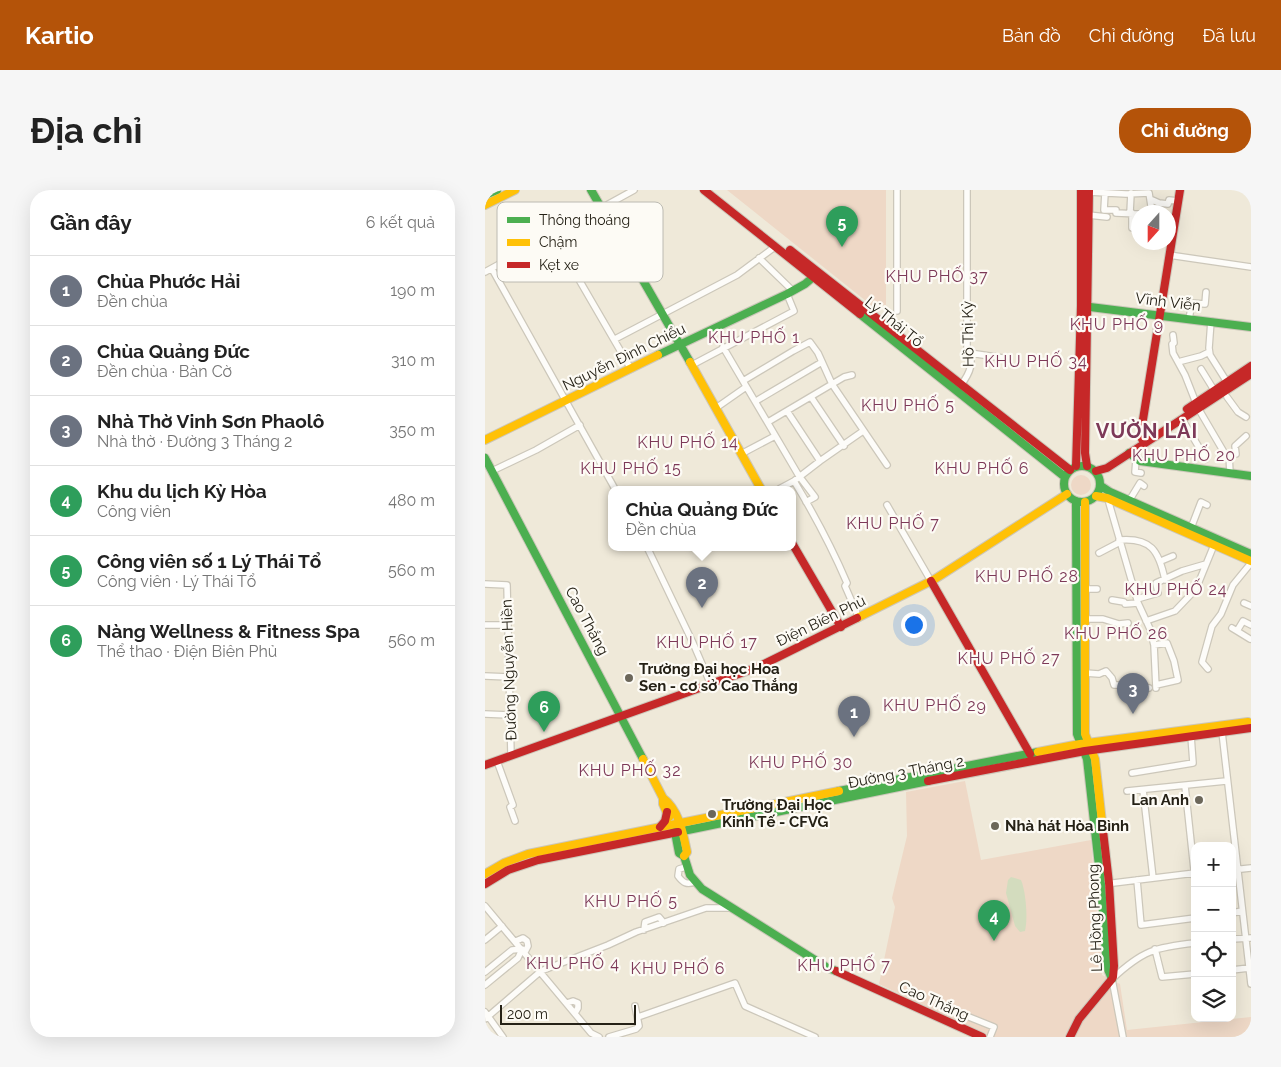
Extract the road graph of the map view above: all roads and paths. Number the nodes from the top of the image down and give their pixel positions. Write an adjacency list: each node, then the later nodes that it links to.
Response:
1 (497, 190): 13 (main road)
2 (515, 190): 18 (main road)
3 (591, 190): 16 (main road)
4 (634, 190): 17 (street)
5 (704, 190): 25 (main road, Lý Thái Tổ)
6 (714, 190): 33 (main road, Lý Thái Tổ)
7 (897, 190): 41 (street)
8 (967, 190): 52 (street, Hồ Thị Kỷ)
9 (1180, 190): 15 (main road)
10 (1086, 191): 12 (street); 23 (main road); 40 (main road)
11 (1127, 192): 12 (street); 14 (street); 20 (street)
12 (1105, 194): 22 (street)
13 (485, 195)
14 (1150, 199): 15 (street); 19 (street)
15 (1178, 201): 21 (main road)
16 (597, 202)
17 (610, 202)
18 (485, 205)
19 (1150, 205)
20 (1131, 206)
21 (1176, 210)
22 (1131, 213)
23 (1087, 215): 24 (street); 40 (main road)
24 (1107, 217)
25 (776, 246): 28 (street); 33 (main road, Lý Thái Tổ)
26 (1169, 250): 27 (main road)
27 (1169, 255): 30 (street); 43 (main road)
28 (759, 258): 38 (street); 42 (street)
29 (497, 266): 31 (street)
30 (1251, 267)
31 (492, 269): 32 (street); 34 (street)
32 (485, 272)
33 (814, 273): 38 (main road, Nguyễn Đình Chiểu); 66 (main road, Lý Thái Tổ)
34 (497, 278)
35 (499, 282): 70 (street)
36 (581, 282): 48 (street)
37 (643, 282): 42 (main road)
38 (790, 292): 49 (main road, Nguyễn Đình Chiểu); 50 (street)
39 (1206, 292): 44 (street)
40 (1084, 306): 43 (main road, Vĩnh Viễn); 93 (main road); 96 (main road)
41 (897, 311)
42 (662, 314): 48 (street); 49 (main road)
43 (1161, 315): 44 (main road, Vĩnh Viễn); 82 (main road)
44 (1189, 319): 45 (main road, Vĩnh Viễn)
45 (1211, 321): 46 (main road, Vĩnh Viễn); 51 (street)
46 (1251, 327)
47 (1173, 335): 55 (street)
48 (615, 339): 59 (street)
49 (680, 344): 56 (main road); 59 (main road, Nguyễn Đình Chiểu)
50 (723, 347): 56 (street); 62 (street)
51 (1209, 352): 55 (street); 63 (street)
52 (970, 353): 53 (street); 66 (street, Hồ Thị Kỷ)
53 (1003, 358)
54 (822, 362): 62 (street); 64 (street); 71 (street)
55 (1178, 362): 72 (street)
56 (692, 365): 73 (main road)
57 (1251, 366): 63 (main road)
58 (1201, 369): 67 (street)
59 (631, 370): 70 (main road, Nguyễn Đình Chiểu)
60 (1251, 374): 72 (main road)
61 (852, 375): 64 (street)
62 (743, 381): 65 (street)
63 (1227, 382): 67 (main road)
64 (832, 384): 68 (street); 79 (street)
65 (746, 387): 71 (street); 73 (street)
66 (959, 387): 96 (main road, Lý Thái Tổ)
67 (1214, 390): 72 (main road)
68 (811, 397): 74 (street); 84 (street)
69 (1227, 397): 75 (street)
70 (565, 401): 78 (street); 83 (main road, Nguyễn Đình Chiểu)
71 (756, 401): 77 (street)
72 (1197, 406): 76 (main road); 82 (main road); 87 (street)
73 (715, 408): 86 (main road)
74 (787, 411): 77 (street); 91 (street)
75 (1246, 417)
76 (1182, 419): 85 (main road); 89 (street)
77 (768, 422): 80 (street)
78 (580, 425): 95 (street); 102 (street)
79 (863, 431): 84 (street); 92 (street)
80 (775, 436): 86 (street); 99 (street)
81 (1245, 436): 87 (street)
82 (1142, 438): 94 (main road)
83 (485, 440)
84 (844, 446): 91 (street)
85 (1129, 453): 90 (main road); 94 (main road)
86 (741, 454): 103 (main road)
87 (1229, 454): 98 (street)
88 (485, 458): 95 (main road, Cao Thắng)
89 (1206, 459)
90 (1136, 460): 97 (street); 98 (main road)
91 (820, 461): 99 (street)
92 (887, 465)
93 (1087, 466): 94 (main road); 96 (main road)
94 (1099, 470): 106 (main road)
95 (491, 471): 156 (main road, Cao Thắng)
96 (1070, 471): 109 (main road)
97 (1141, 473)
98 (1230, 474): 100 (main road)
99 (799, 476): 101 (street); 114 (street)
100 (1251, 476)
101 (793, 482): 104 (street); 105 (street)
102 (613, 486)
103 (759, 486)
104 (785, 486)
105 (796, 486)
106 (1101, 486): 110 (main road); 113 (main road)
107 (1144, 486): 113 (street)
108 (796, 487): 114 (street)
109 (1067, 494): 112 (main road); 130 (main road, Điện Biên Phủ)
110 (1096, 496): 111 (main road); 115 (main road)
111 (1110, 500): 119 (street); 120 (main road)
112 (1076, 501): 115 (main road); 161 (main road, Lê Hồng Phong)
113 (1129, 501): 118 (main road)
114 (806, 502): 138 (street)
115 (1085, 502): 132 (main road, Lê Hồng Phong)
116 (887, 505): 130 (street)
117 (1207, 505): 118 (street)
118 (1191, 528): 124 (main road)
119 (1119, 541): 123 (street); 126 (street); 135 (street)
120 (1214, 545): 127 (main road); 128 (street)
121 (796, 550): 145 (main road)
122 (649, 551): 152 (street)
123 (1099, 553)
124 (1251, 554)
125 (1173, 556): 126 (street)
126 (1161, 561): 129 (street)
127 (1251, 562): 148 (street)
128 (1206, 564): 129 (street); 140 (street)
129 (1165, 580): 135 (street)
130 (931, 581): 138 (main road, Điện Biên Phủ); 163 (main road)
131 (485, 584): 143 (street, Đường Nguyễn Hiền)
132 (1085, 589): 133 (street); 139 (main road, Lê Hồng Phong)
133 (1097, 589)
134 (1112, 600): 135 (street)
135 (1138, 601): 140 (street)
136 (1244, 603): 137 (street)
137 (1251, 606)
138 (859, 618): 145 (main road, Điện Biên Phủ)
139 (1085, 619): 141 (street); 149 (main road, Lê Hồng Phong)
140 (1146, 621): 147 (street)
141 (1128, 623)
142 (485, 625): 143 (street)
143 (508, 625): 151 (street, Đường Nguyễn Hiền)
144 (1251, 625): 146 (street)
145 (841, 626): 152 (main road, Điện Biên Phủ)
146 (1250, 639)
147 (1154, 645): 147 (street)
148 (1208, 669)
149 (1085, 674): 153 (street); 161 (main road, Lê Hồng Phong)
150 (485, 676): 151 (street)
151 (509, 678): 155 (street, Đường Nguyễn Hiền)
152 (711, 685): 156 (main road, Điện Biên Phủ)
153 (1149, 688)
154 (485, 714): 155 (street)
155 (509, 715): 164 (street, Đường Nguyễn Hiền)
156 (622, 716): 164 (main road, Điện Biên Phủ); 172 (main road, Cao Thắng)
157 (1251, 722): 161 (main road, Đường 3 Tháng 2)
158 (1251, 728): 159 (main road, Đường 3 Tháng 2)
159 (1222, 732): 160 (main road, Đường 3 Tháng 2); 168 (street)
160 (1191, 736): 162 (main road, Đường 3 Tháng 2); 167 (street)
161 (1085, 743): 162 (main road, Lê Hồng Phong); 163 (main road, Đường 3 Tháng 2)
162 (1089, 751): 176 (main road, Đường 3 Tháng 2); 189 (main road, Lê Hồng Phong)
163 (1029, 754): 176 (main road, Đường 3 Tháng 2)
164 (511, 755): 165 (main road, Điện Biên Phủ)
165 (497, 761): 166 (main road, Điện Biên Phủ); 174 (street)
166 (485, 765)
167 (1131, 773)
168 (1226, 781): 169 (street); 178 (street)
169 (1185, 786): 170 (street); 177 (street)
170 (1143, 790): 171 (street); 185 (street)
171 (1127, 792)
172 (663, 798): 173 (main road, Cao Thắng); 176 (main road, Cao Thắng)
173 (667, 812): 175 (main road); 176 (main road, Cao Thắng)
174 (515, 821)
175 (660, 827): 176 (main road, Đường 3 Tháng 2); 182 (main road, Đường 3 Tháng 2)
176 (678, 828): 179 (main road, Cao Thắng); 188 (main road, Đường 3 Tháng 2)
177 (1191, 842)
178 (1232, 842)
179 (686, 867): 187 (main road, Cao Thắng); 187 (street)
180 (1251, 868): 181 (street)
181 (1236, 870)
182 (485, 874)
183 (1191, 875): 185 (street)
184 (1236, 876): 192 (street)
185 (1153, 878): 186 (street)
186 (1137, 880): 189 (street); 194 (street)
187 (695, 882): 191 (main road, Cao Thắng)
188 (485, 884)
189 (1105, 884): 206 (main road, Lê Hồng Phong)
190 (485, 906): 195 (street)
191 (729, 908): 203 (street); 218 (main road, Cao Thắng)
192 (1242, 911): 193 (street); 196 (street)
193 (1236, 912)
194 (1191, 919)
195 (502, 926): 197 (street); 200 (street)
196 (1248, 938): 201 (street)
197 (485, 940)
198 (1191, 943): 199 (street)
199 (1155, 949): 205 (street); 206 (street)
200 (523, 950): 203 (street); 204 (street); 208 (street)
201 (1249, 968): 202 (street); 207 (street)
202 (1236, 970)
203 (541, 971): 210 (street); 213 (street)
204 (485, 972)
205 (1191, 974)
206 (1112, 979): 220 (main road); 221 (street)
207 (1251, 984)
208 (485, 985)
209 (635, 1006): 211 (street)
210 (486, 1016): 214 (street)
211 (638, 1017): 216 (street); 217 (street)
212 (969, 1017): 219 (street)
213 (591, 1035): 215 (street)
214 (501, 1036)
215 (599, 1037)
216 (609, 1037)
217 (815, 1037)
218 (982, 1037)
219 (990, 1037)
220 (1070, 1037)
221 (1123, 1037)

